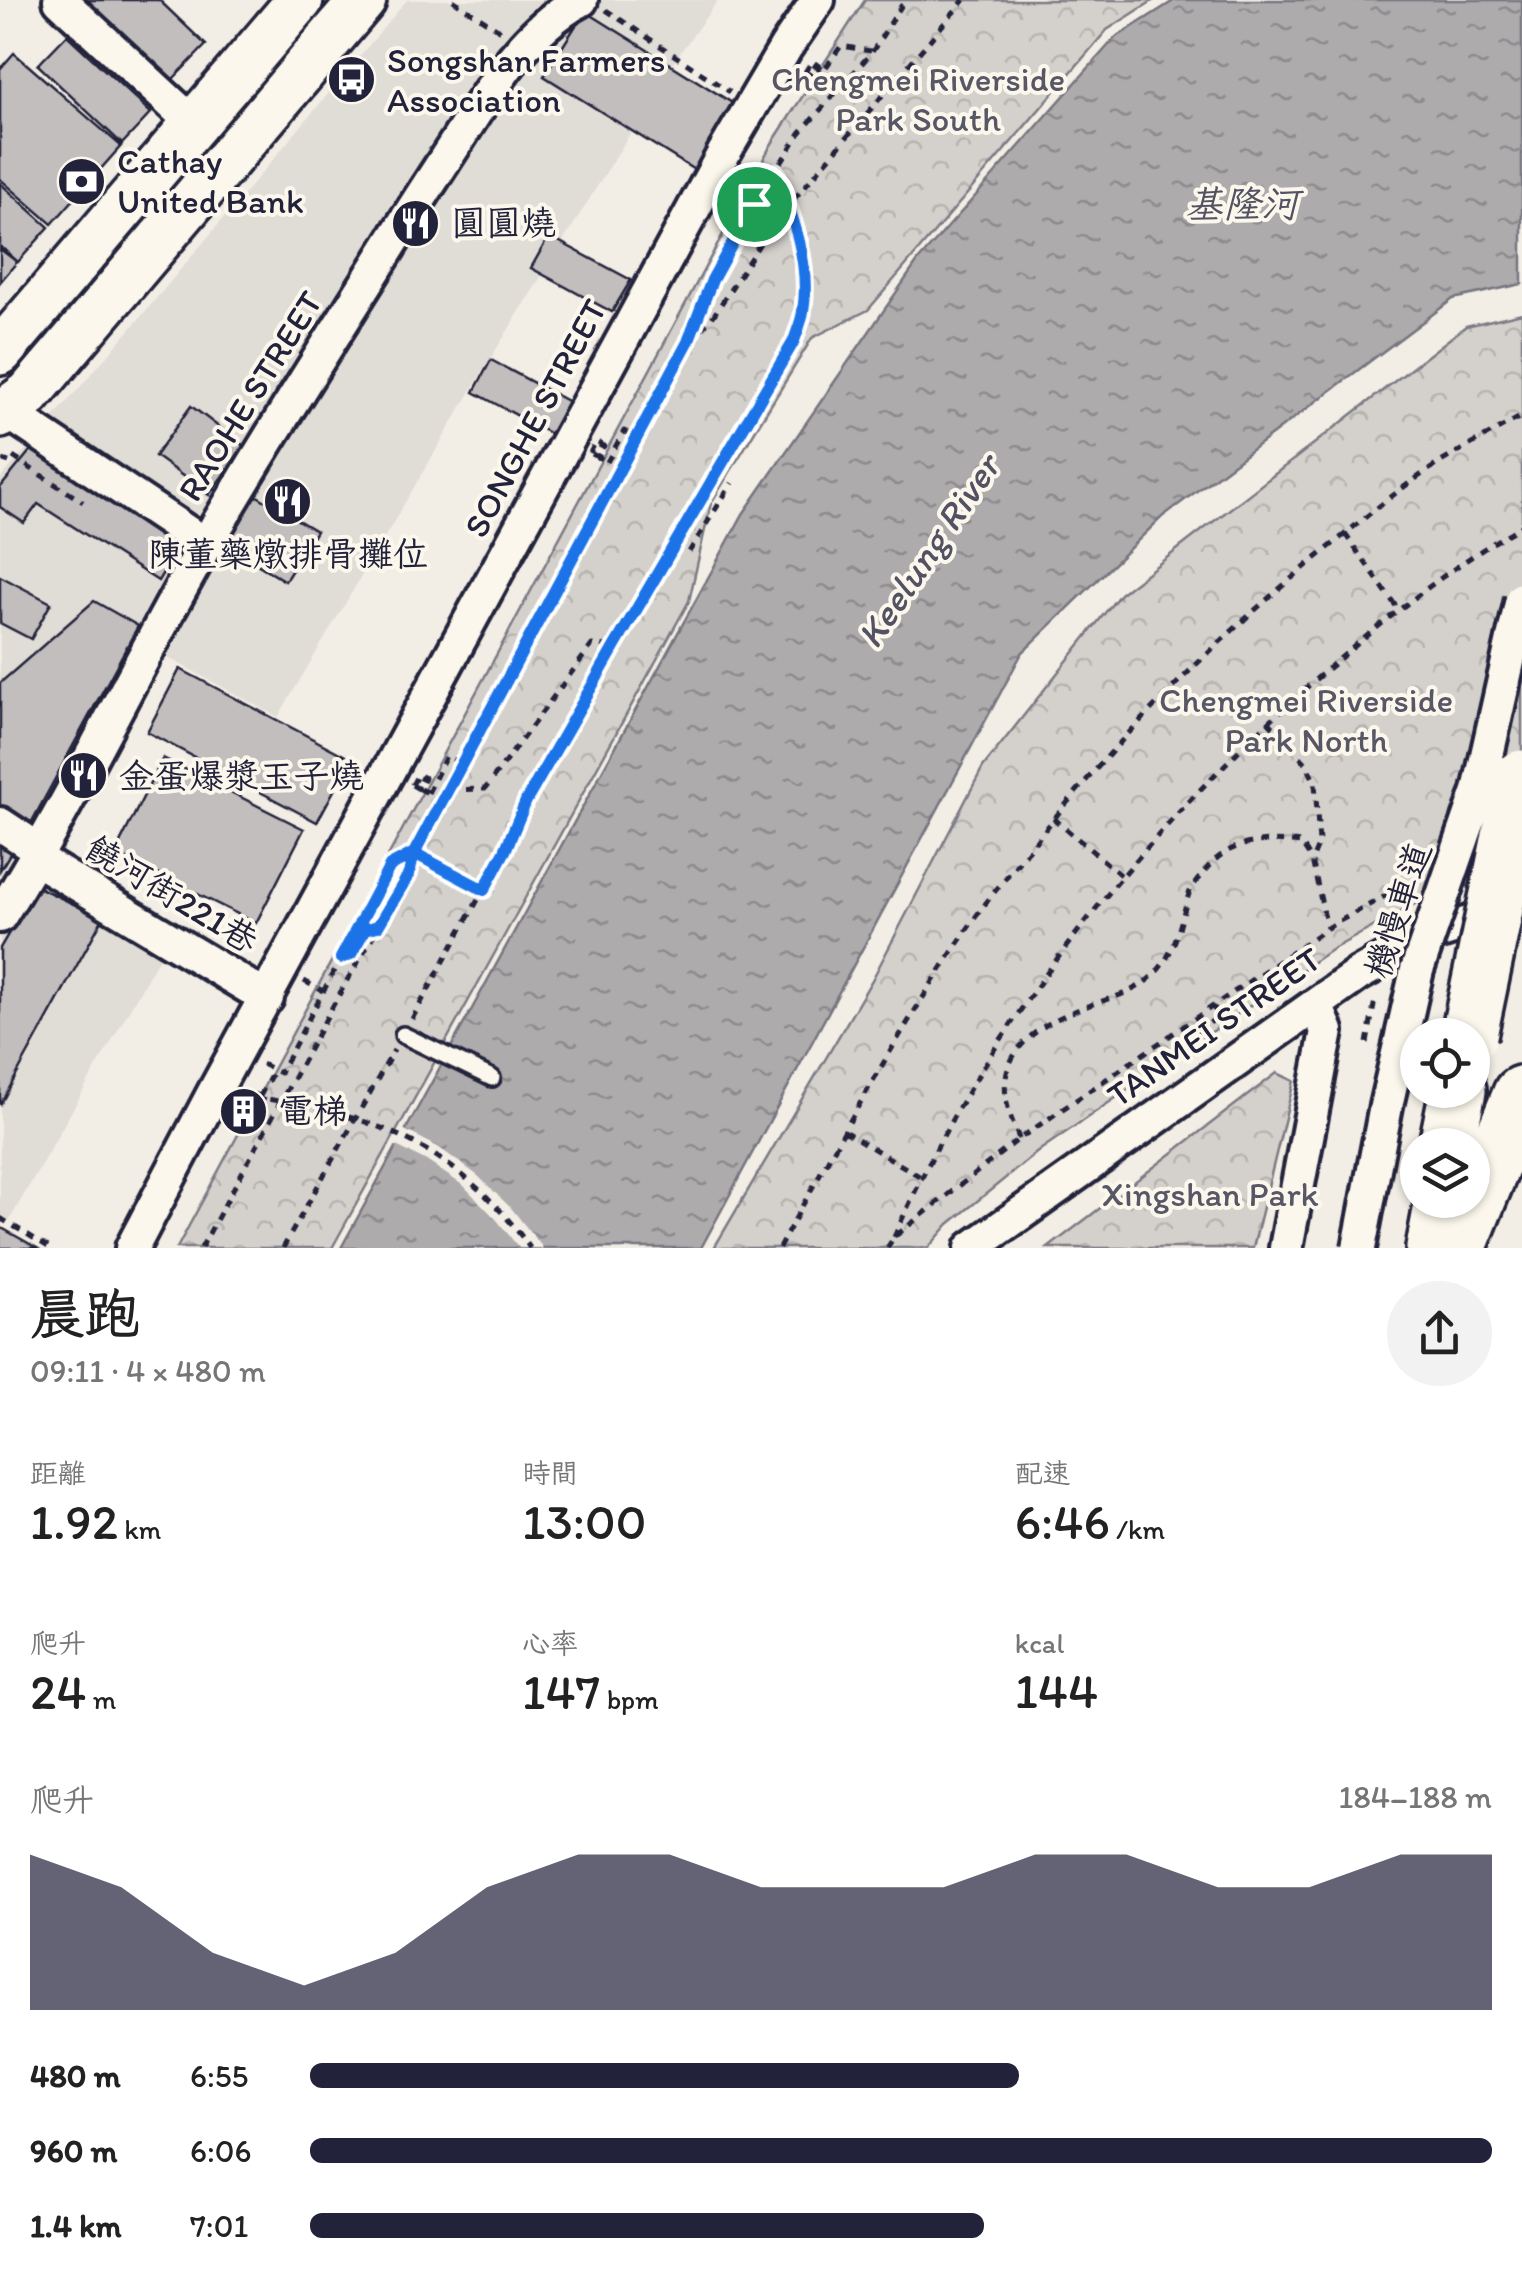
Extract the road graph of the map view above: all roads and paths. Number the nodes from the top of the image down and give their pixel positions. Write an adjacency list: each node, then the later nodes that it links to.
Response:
1 (60, 0): 13 (street)
2 (300, 0): 13 (main road)
3 (363, 0): 18 (main road)
4 (453, 0): 9 (path)
5 (818, 0): 12 (street, SONGHE STREET)
6 (905, 0): 10 (path)
7 (964, 0): 15 (path)
8 (594, 5): 9 (street, RAOHE STREET); 12 (path)
9 (525, 46): 25 (street, RAOHE STREET)
10 (872, 52): 11 (path, bridge); 14 (path)
11 (818, 68)
12 (751, 106): 48 (street, SONGHE STREET)
13 (194, 124): 17 (main road)
14 (776, 172): 15 (path); 16 (path)
15 (789, 206): 16 (path); 26 (path)
16 (688, 342): 20 (path)
17 (0, 352)
18 (2, 411): 25 (street)
19 (1522, 416): 24 (path)
20 (637, 437): 21 (path, bridge); 31 (path)
21 (604, 447)
22 (732, 483): 26 (path)
23 (1522, 526): 28 (path)
24 (1345, 534): 28 (path); 35 (path)
25 (206, 544): 38 (street, RAOHE STREET)
26 (674, 544): 29 (path)
27 (1522, 599): 78 (street, 機慢車道, bridge)
28 (1398, 610): 30 (path)
29 (615, 646): 34 (path); 42 (path)
30 (1268, 720): 39 (path); 40 (path)
31 (462, 764): 33 (path, bridge); 34 (path)
32 (1522, 778): 51 (highway, bridge)
33 (424, 780)
34 (448, 790): 37 (path)
35 (1054, 818): 40 (path); 62 (path)
36 (0, 824): 38 (street, 饒河街221巷)
37 (414, 853): 42 (path); 45 (path); 47 (path)
38 (38, 855): 44 (street, RAOHE STREET); 48 (street, 饒河街221巷)
39 (1312, 860): 46 (path); 63 (path)
40 (1123, 876): 64 (path)
41 (1430, 878): 46 (path)
42 (484, 890): 52 (path)
43 (1522, 909): 49 (street, TANMEI STREET)
44 (0, 916)
45 (378, 926): 47 (path); 71 (path)
46 (1327, 928): 50 (path)
47 (341, 958): 55 (path)
48 (267, 998): 70 (street, SONGHE STREET)
49 (1316, 1005): 76 (street, TANMEI STREET); 77 (street)
50 (1213, 1007): 53 (path); 63 (path)
51 (1473, 1018)
52 (403, 1035): 57 (lane); 72 (path)
53 (1192, 1055)
54 (264, 1065): 55 (path)
55 (274, 1070): 59 (path)
56 (1522, 1073): 81 (main road)
57 (492, 1078)
58 (1521, 1091): 80 (highway); 81 (highway)
59 (262, 1097): 60 (path, bridge); 61 (path); 73 (path, bridge)
60 (246, 1105)
61 (233, 1122)
62 (844, 1132): 64 (path); 74 (path)
63 (1019, 1139): 68 (path)
64 (922, 1178): 68 (path)
65 (0, 1218): 69 (path)
66 (1433, 1218): 79 (highway)
67 (1458, 1218): 80 (highway)
68 (894, 1236): 75 (path)
69 (50, 1248)
70 (132, 1248)
71 (200, 1248)
72 (283, 1248)
73 (530, 1248)
74 (778, 1248)
75 (887, 1248)
76 (972, 1248)
77 (1286, 1248)
78 (1359, 1248)
79 (1427, 1248)
80 (1457, 1248)
81 (1489, 1248)

